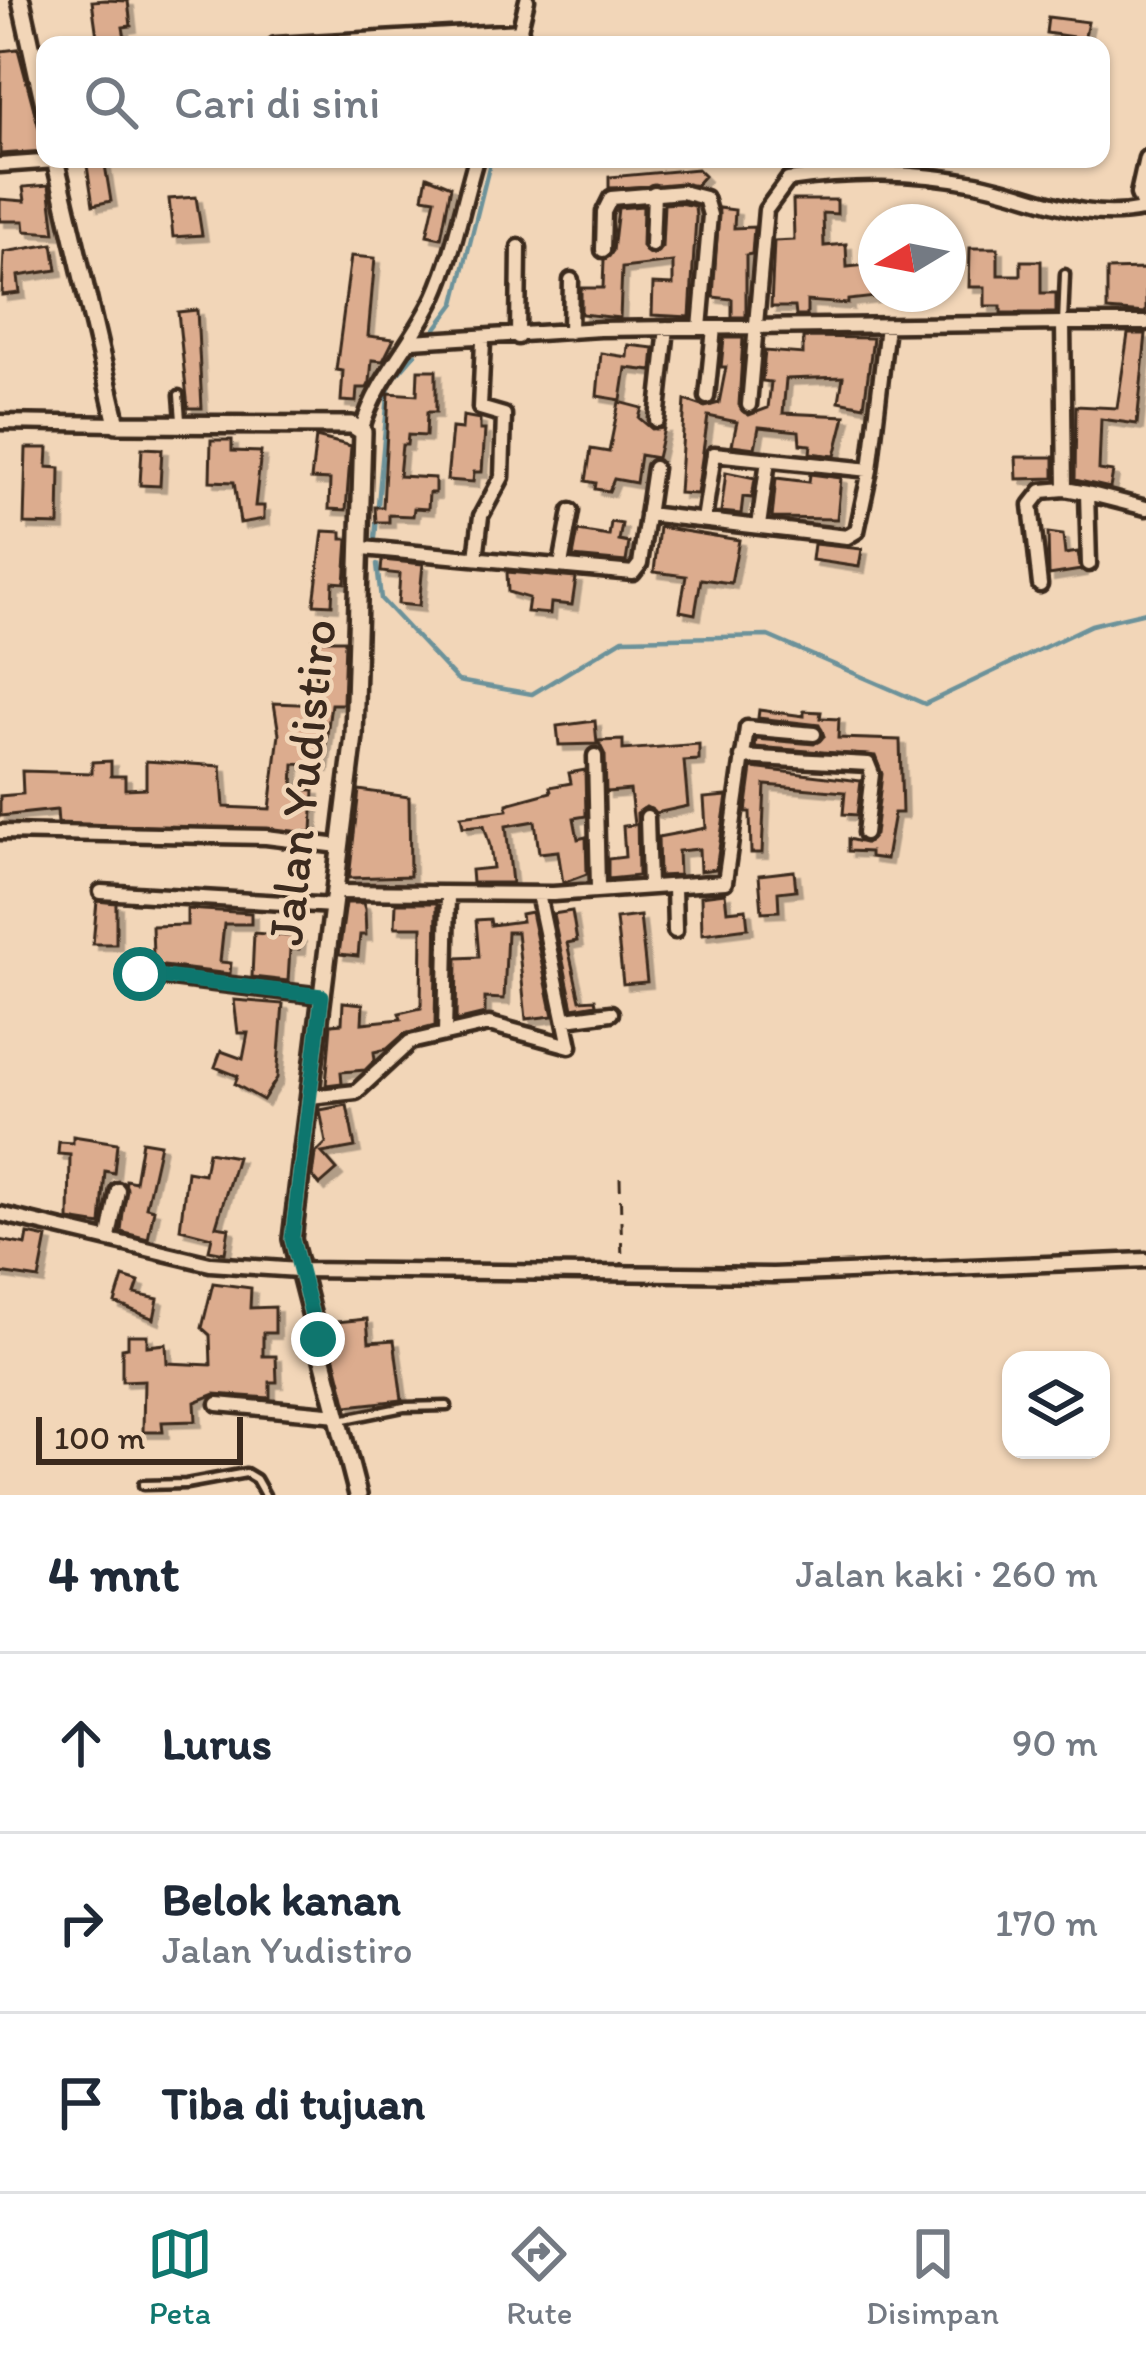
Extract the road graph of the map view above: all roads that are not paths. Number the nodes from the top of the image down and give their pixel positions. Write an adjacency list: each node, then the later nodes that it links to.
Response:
1 (21, 0): 4 (street)
2 (527, 0): 3 (street)
3 (519, 36)
4 (36, 46)
5 (1146, 158): 11 (street)
6 (36, 162): 7 (street)
7 (0, 165)
8 (58, 168): 33 (street)
9 (473, 168): 26 (street)
10 (654, 194): 12 (street); 14 (street); 21 (street)
11 (1144, 211): 22 (street)
12 (652, 245)
13 (519, 247): 24 (street)
14 (603, 250)
15 (1065, 274): 17 (lane)
16 (571, 280): 23 (street)
17 (1063, 322): 18 (street); 19 (street); 38 (street)
18 (1146, 323)
19 (887, 326): 22 (street); 37 (street)
20 (667, 328): 21 (street); 23 (street); 30 (street)
21 (707, 328): 22 (street); 28 (street)
22 (760, 328): 29 (street)
23 (570, 332): 24 (street)
24 (518, 338): 25 (street)
25 (483, 340): 26 (street); 46 (street)
26 (412, 341): 34 (street)
27 (179, 395): 32 (lane)
28 (707, 397)
29 (749, 405)
30 (657, 420)
31 (0, 422): 33 (street)
32 (182, 423): 33 (street); 34 (street)
33 (117, 424)
34 (362, 428): 45 (street, Jalan Yudistiro)
35 (769, 460): 37 (street); 43 (street); 44 (street)
36 (654, 468): 42 (street)
37 (870, 470): 44 (street)
38 (1065, 489): 39 (street); 49 (street)
39 (1087, 493): 40 (street); 47 (street)
40 (1146, 508)
41 (571, 511): 48 (street)
42 (647, 514): 43 (street); 48 (street)
43 (704, 520): 44 (street)
44 (759, 526)
45 (363, 548): 46 (street); 56 (street, Jalan Yudistiro)
46 (476, 557): 48 (street)
47 (1089, 564)
48 (561, 565)
49 (1040, 585)
50 (814, 734): 52 (street)
51 (595, 756): 58 (street)
52 (742, 757): 55 (street); 59 (street)
53 (647, 817): 57 (street)
54 (0, 832): 56 (street)
55 (866, 833)
56 (339, 847): 63 (street, Jalan Yudistiro)
57 (649, 886): 58 (street); 59 (street)
58 (598, 887): 62 (street)
59 (674, 887): 64 (street)
60 (101, 892): 63 (street)
61 (448, 894): 62 (street); 63 (street); 69 (street)
62 (538, 894): 68 (street)
63 (335, 899): 66 (street, Jalan Yudistiro)
64 (675, 931)
65 (140, 974): 66 (street)
66 (322, 996): 70 (street, Jalan Yudistiro)
67 (611, 1012): 68 (street)
68 (566, 1019): 69 (street)
69 (445, 1034): 70 (street)
70 (310, 1097): 75 (street, Jalan Yudistiro)
71 (118, 1190): 73 (street)
72 (0, 1214): 73 (street)
73 (109, 1237): 75 (street)
74 (1146, 1260): 75 (street)
75 (298, 1270): 78 (street, Jalan Yudistiro)
76 (218, 1404): 78 (street)
77 (447, 1406): 78 (lane)
78 (339, 1418): 80 (street, Jalan Yudistiro)
79 (143, 1485): 81 (lane)
80 (355, 1494)
81 (265, 1495)

